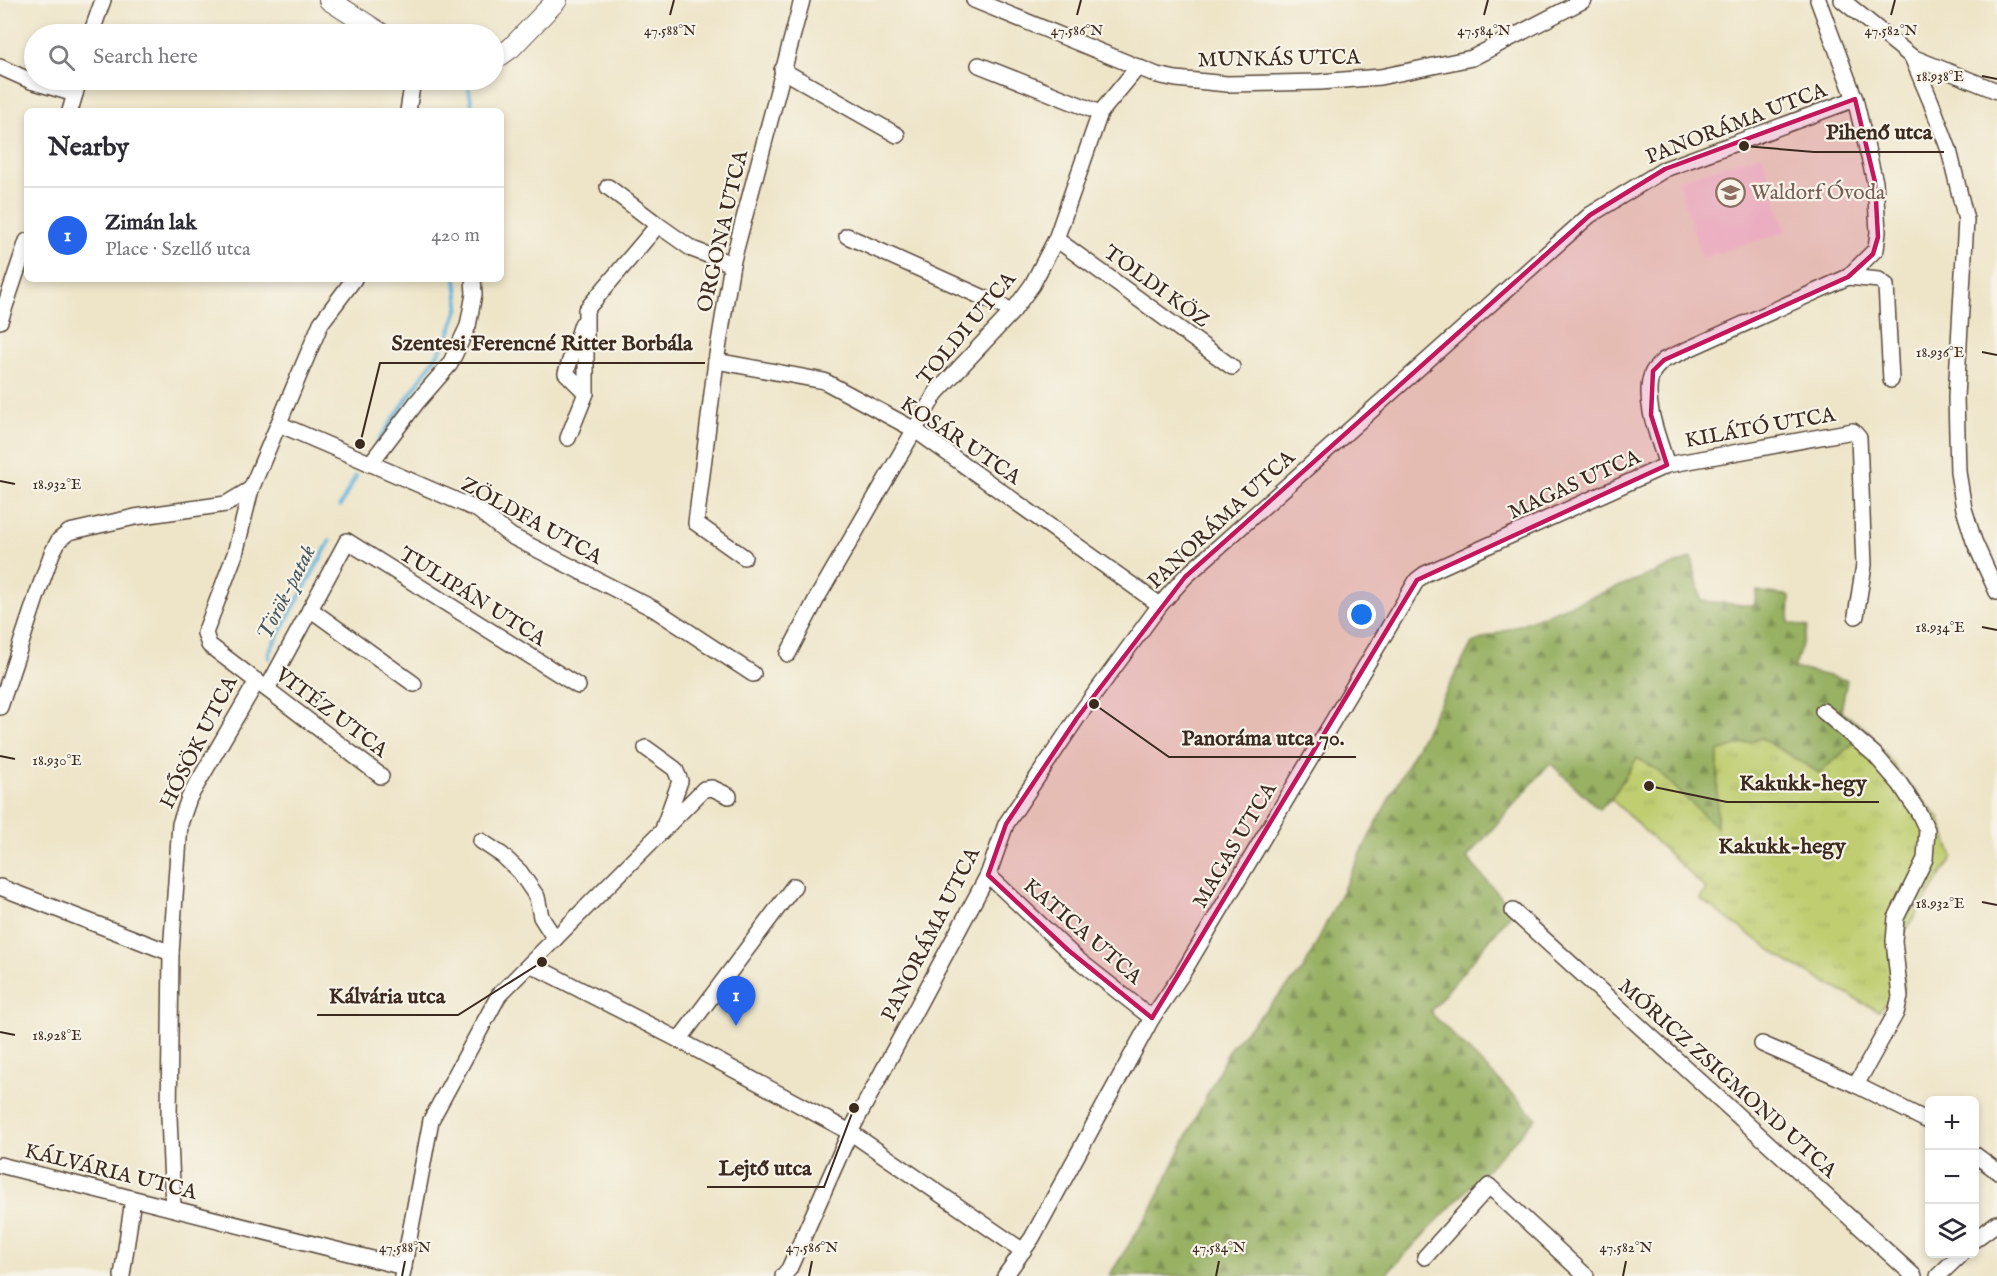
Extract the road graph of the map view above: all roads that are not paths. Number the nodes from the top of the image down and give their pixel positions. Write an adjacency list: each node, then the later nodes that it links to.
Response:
1 (103, 0): 9 (street)
2 (329, 0): 10 (main road)
3 (557, 0): 11 (main road)
4 (802, 0): 16 (street, ORGONA UTCA)
5 (974, 0): 15 (street, MUNKÁS UTCA)
6 (1584, 0): 15 (street, MUNKÁS UTCA)
7 (1818, 0): 21 (street)
8 (1842, 0): 12 (street)
9 (95, 24)
10 (366, 24)
11 (504, 53)
12 (1912, 57): 20 (street); 47 (street)
13 (979, 65): 24 (street)
14 (0, 67): 17 (street)
15 (1138, 67): 24 (street, TOLDI UTCA)
16 (782, 70): 25 (street); 31 (street, ORGONA UTCA)
17 (24, 78)
18 (76, 90): 22 (street)
19 (411, 90): 23 (street)
20 (1997, 91)
21 (1855, 99): 32 (street); 48 (street, PANORÁMA UTCA)
22 (71, 108)
23 (408, 108)
24 (1100, 113): 29 (street, TOLDI UTCA)
25 (897, 135)
26 (608, 187): 27 (street)
27 (658, 225): 31 (street); 42 (street)
28 (847, 236): 35 (street)
29 (1056, 239): 35 (street, TOLDI UTCA); 38 (street, TOLDI KÖZ)
30 (24, 250): 36 (street)
31 (732, 264): 37 (street, ORGONA UTCA)
32 (1848, 277): 39 (street); 44 (street)
33 (352, 282): 40 (street, HŐSÖK UTCA)
34 (473, 282): 43 (street)
35 (1013, 312): 41 (street, TOLDI UTCA)
36 (0, 321)
37 (716, 361): 41 (street, KOSÁR UTCA); 46 (street, ORGONA UTCA)
38 (1232, 367)
39 (1891, 380)
40 (279, 424): 43 (street, ZÖLDFA UTCA); 45 (street, HŐSÖK UTCA)
41 (915, 430): 48 (street, KOSÁR UTCA); 51 (street, TOLDI UTCA)
42 (568, 438)
43 (370, 464): 52 (street, ZÖLDFA UTCA)
44 (1667, 465): 50 (street, KILÁTÓ UTCA); 70 (street, MAGAS UTCA)
45 (251, 489): 54 (street, HŐSÖK UTCA); 56 (street)
46 (744, 557)
47 (1997, 592)
48 (1160, 605): 63 (street, PANORÁMA UTCA)
49 (310, 609): 53 (street); 54 (street); 55 (street, TULIPÁN UTCA)
50 (1856, 616)
51 (788, 654)
52 (753, 674)
53 (414, 684)
54 (262, 685): 59 (street, VITÉZ UTCA); 68 (street, HŐSÖK UTCA)
55 (578, 686)
56 (0, 707)
57 (1823, 711): 73 (street)
58 (646, 748): 61 (street, KÁLVÁRIA UTCA)
59 (381, 776)
60 (729, 796): 61 (street, KÁLVÁRIA UTCA)
61 (662, 832): 67 (street, KÁLVÁRIA UTCA)
62 (481, 841): 67 (street)
63 (988, 875): 70 (street, KATICA UTCA); 75 (street, PANORÁMA UTCA)
64 (794, 886): 71 (street)
65 (0, 887): 68 (street)
66 (1513, 911): 91 (street, MÓRICZ ZSIGMOND UTCA)
67 (555, 939): 69 (street, KÁLVÁRIA UTCA)
68 (171, 954): 80 (street, HŐSÖK UTCA)
69 (530, 964): 71 (street); 86 (street, KÁLVÁRIA UTCA)
70 (1152, 1018): 83 (street, MAGAS UTCA)
71 (679, 1040): 75 (street)
72 (1762, 1044): 73 (street)
73 (1856, 1085): 74 (street)
74 (1925, 1120)
75 (850, 1132): 83 (street); 88 (street, PANORÁMA UTCA)
76 (1979, 1158): 78 (street)
77 (0, 1165): 79 (street, KÁLVÁRIA UTCA)
78 (1997, 1171)
79 (133, 1199): 80 (street, KÁLVÁRIA UTCA); 87 (street)
80 (173, 1208): 86 (street, KÁLVÁRIA UTCA)
81 (1997, 1223): 82 (street)
82 (1979, 1236)
83 (1023, 1251): 89 (street, MAGAS UTCA)
84 (1425, 1257): 90 (street)
85 (1957, 1258): 92 (street)
86 (403, 1271)
87 (122, 1276)
88 (783, 1276)
89 (1005, 1276)
90 (1586, 1276)
91 (1914, 1276)
92 (1938, 1276)

